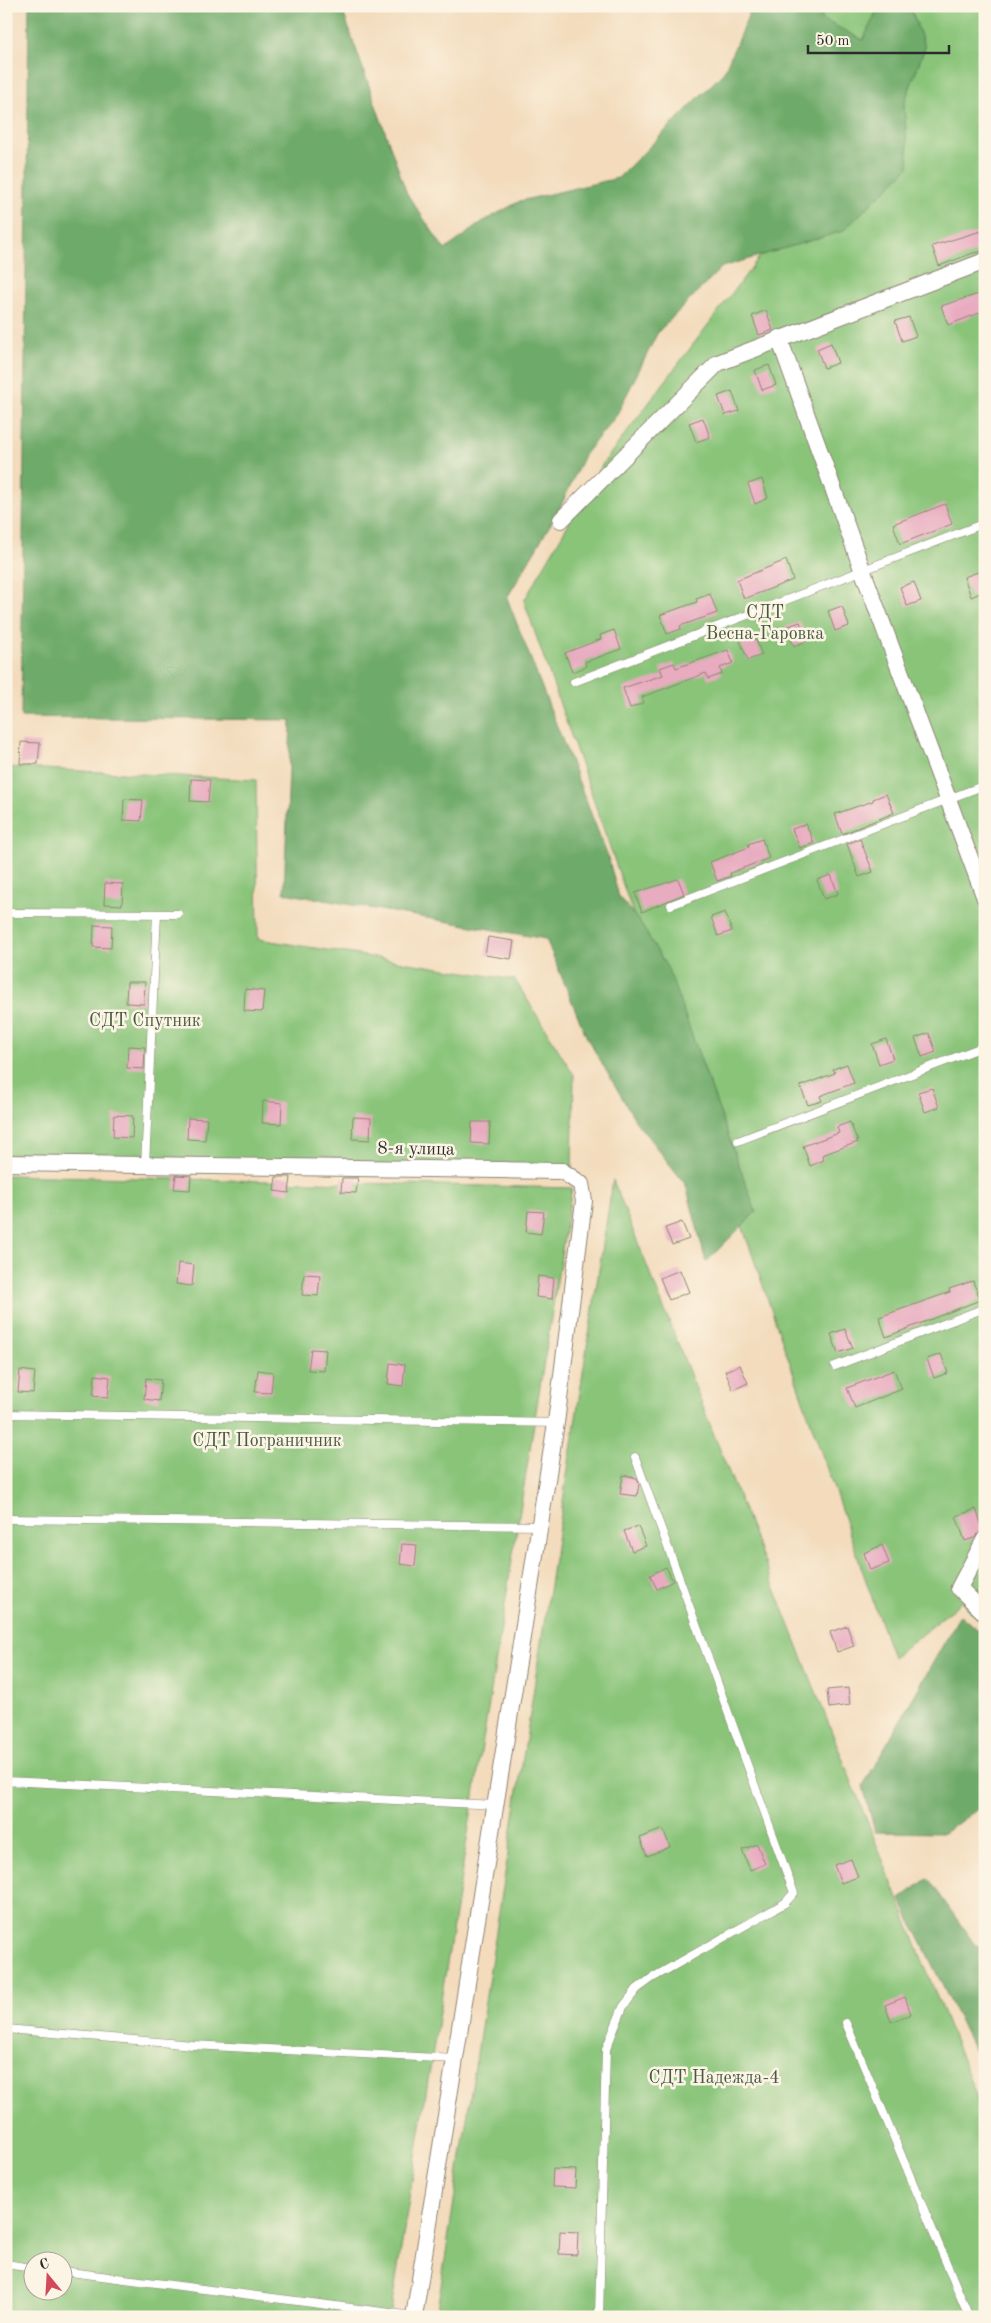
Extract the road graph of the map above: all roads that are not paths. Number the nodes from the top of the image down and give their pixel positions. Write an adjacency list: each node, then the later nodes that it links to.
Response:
1 (985, 260): 2 (street)
2 (779, 338): 3 (street); 5 (street)
3 (561, 520)
4 (985, 523): 5 (lane)
5 (862, 569): 6 (lane); 8 (street)
6 (574, 682)
7 (985, 785): 8 (lane)
8 (948, 799): 9 (street); 10 (lane)
9 (985, 898)
10 (671, 905)
11 (6, 912): 12 (lane)
12 (157, 914): 13 (lane); 17 (lane)
13 (178, 914)
14 (985, 1046): 15 (lane)
15 (738, 1141)
16 (6, 1163): 17 (street, 8-я улица)
17 (145, 1165): 21 (street, 8-я улица)
18 (985, 1308): 19 (lane)
19 (835, 1366)
20 (6, 1414): 21 (lane)
21 (556, 1423): 24 (street, 8-я улица)
22 (636, 1457): 36 (lane)
23 (6, 1519): 24 (lane)
24 (540, 1526): 28 (street, 8-я улица)
25 (985, 1539): 26 (street)
26 (985, 1613)
27 (6, 1781): 28 (lane)
28 (496, 1805): 31 (street, 8-я улица)
29 (846, 2023): 37 (lane)
30 (6, 2029): 31 (lane)
31 (456, 2059): 35 (street, 8-я улица)
32 (6, 2264): 33 (lane)
33 (22, 2266)
34 (72, 2272): 35 (lane)
35 (414, 2316)
36 (599, 2317)
37 (969, 2317)

